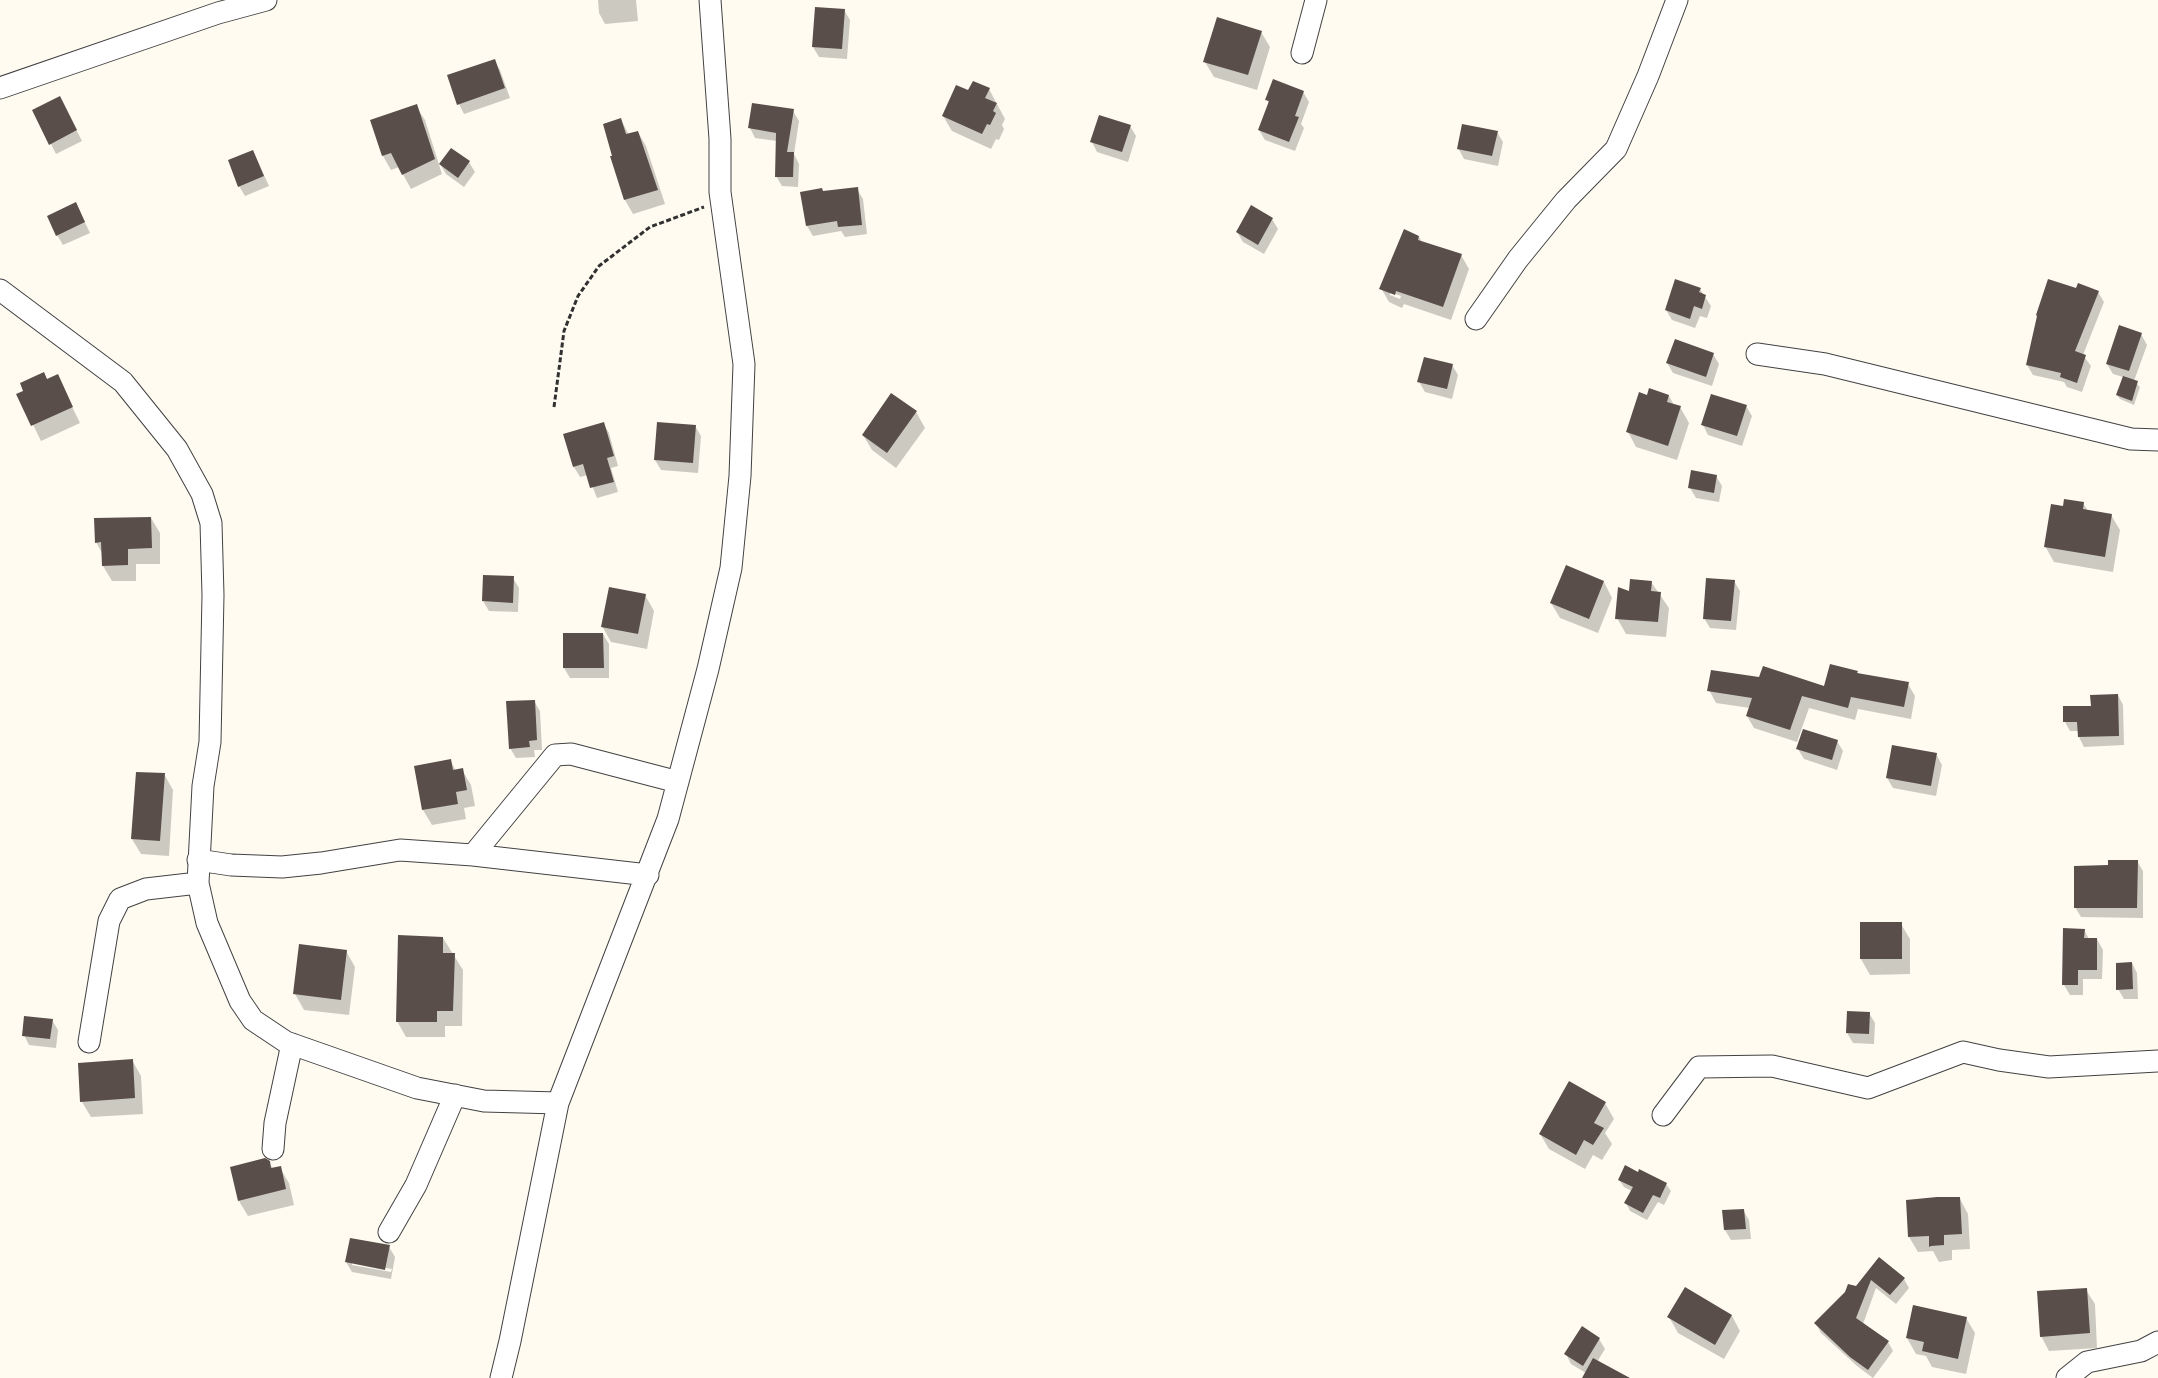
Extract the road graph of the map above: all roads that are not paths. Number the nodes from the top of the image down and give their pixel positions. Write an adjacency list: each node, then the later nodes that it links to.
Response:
1 (266, 0): 6 (street)
2 (710, 0): 11 (street)
3 (1316, 0): 5 (street)
4 (1677, 0): 8 (street)
5 (1302, 53)
6 (0, 88)
7 (0, 290): 13 (street)
8 (1476, 319)
9 (1757, 354): 10 (street)
10 (2158, 440)
11 (678, 782): 12 (street); 14 (street)
12 (473, 855): 13 (street); 14 (street)
13 (198, 860): 15 (street)
14 (648, 874): 20 (street)
15 (198, 883): 16 (street); 17 (street)
16 (88, 1042)
17 (292, 1044): 19 (street); 22 (street)
18 (2158, 1061): 21 (street)
19 (455, 1095): 20 (street); 23 (street)
20 (558, 1103): 25 (street)
21 (1663, 1115)
22 (273, 1148)
23 (389, 1232)
24 (2158, 1342): 26 (street)
25 (501, 1378)
26 (2067, 1378)

